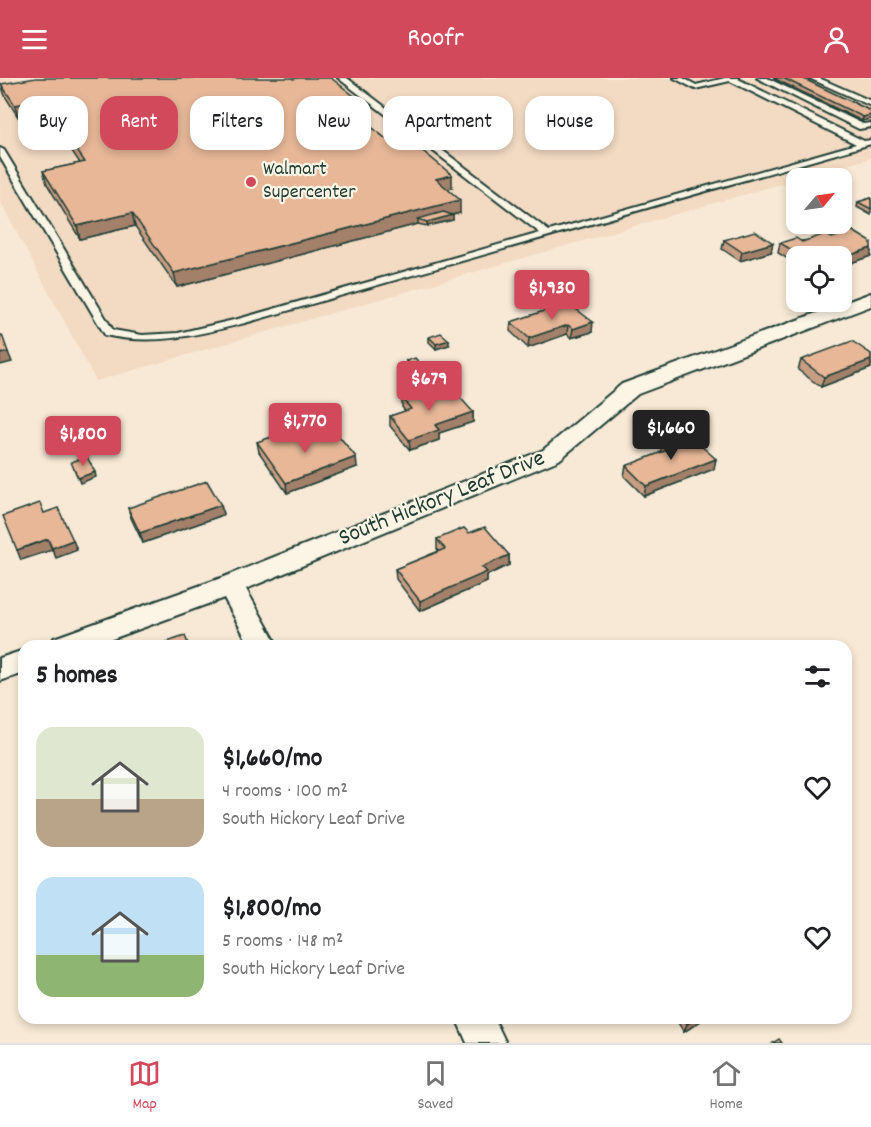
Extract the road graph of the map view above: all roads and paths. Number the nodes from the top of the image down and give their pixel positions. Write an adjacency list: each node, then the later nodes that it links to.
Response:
1 (342, 78): 10 (lane)
2 (678, 78): 3 (lane)
3 (731, 78): 8 (lane)
4 (761, 78): 7 (lane)
5 (813, 78): 6 (lane)
6 (871, 104)
7 (871, 125)
8 (867, 143): 10 (lane)
9 (0, 150): 10 (lane)
10 (546, 233)
11 (871, 299): 12 (street, South Hickory Leaf Drive)
12 (230, 585): 13 (street, South Hickory Leaf Drive); 14 (street)
13 (80, 640)
14 (261, 640)
15 (18, 663): 16 (street)
16 (0, 670)
17 (477, 1024): 18 (street)
18 (487, 1043)

